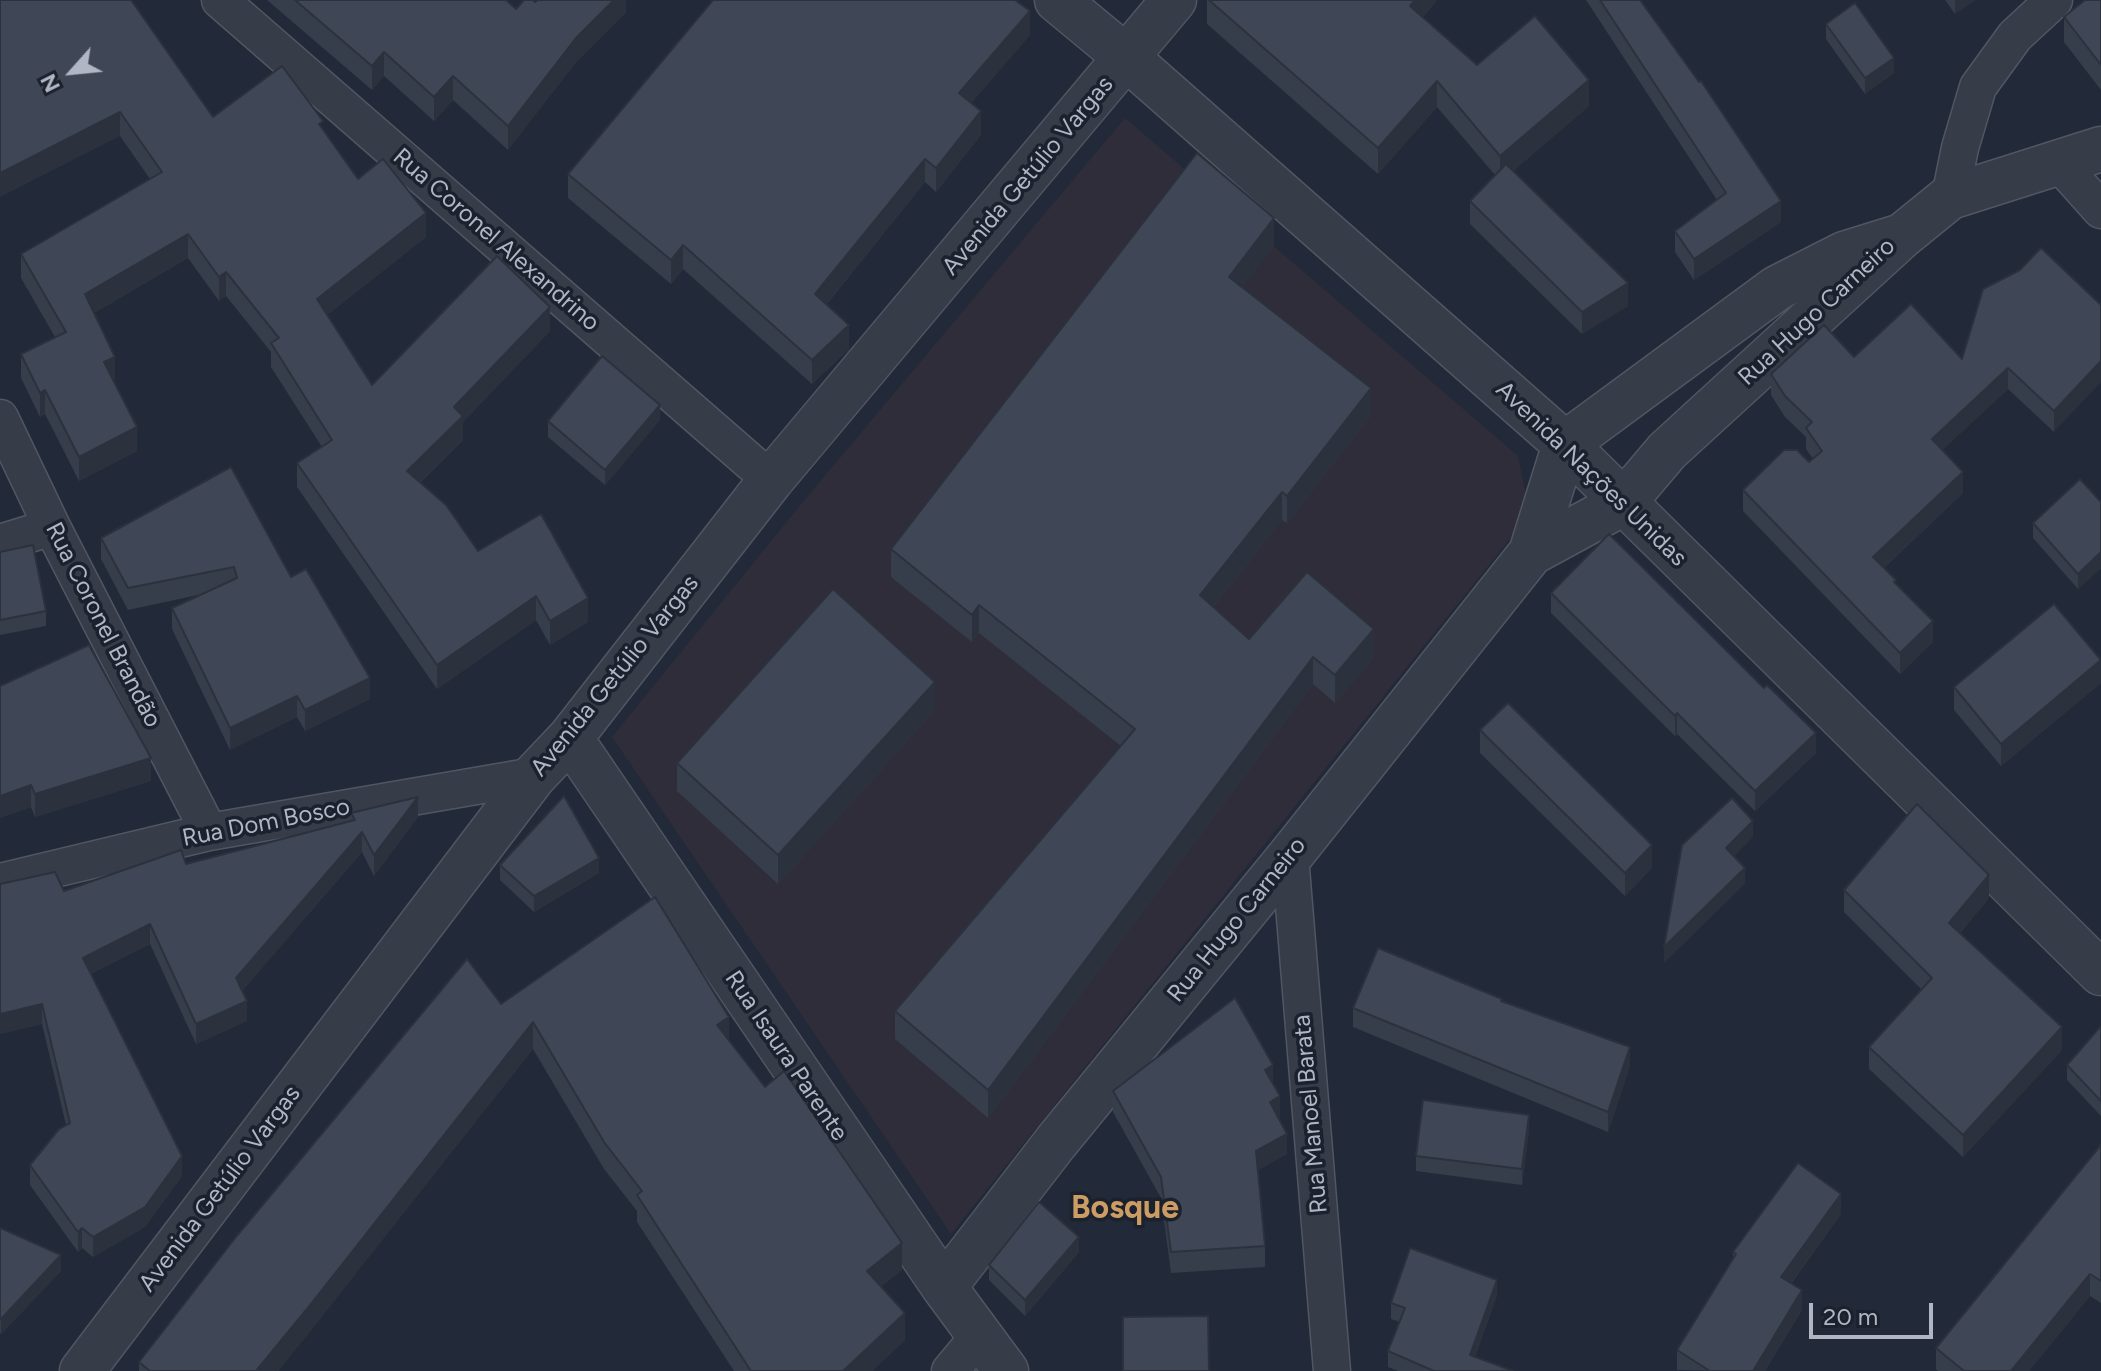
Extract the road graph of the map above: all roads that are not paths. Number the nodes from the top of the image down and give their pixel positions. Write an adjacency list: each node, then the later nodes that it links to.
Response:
1 (220, 0): 13 (street, Rua Coronel Alexandrino)
2 (1057, 0): 5 (street, Avenida Nações Unidas)
3 (1174, 0): 5 (street, Avenida Getúlio Vargas)
4 (2054, 0): 8 (street)
5 (1127, 58): 12 (street, Avenida Nações Unidas); 13 (street, Avenida Getúlio Vargas)
6 (2101, 149): 7 (street)
7 (2059, 163): 8 (street); 9 (street)
8 (1950, 197): 10 (street)
9 (2101, 210)
10 (1902, 236): 12 (street, Rua Hugo Carneiro); 14 (street, Rua Hugo Carneiro)
11 (0, 418): 15 (street, Rua Coronel Brandão)
12 (1565, 444): 14 (street, Avenida Nações Unidas); 17 (street, Rua Hugo Carneiro)
13 (771, 480): 18 (street, Avenida Getúlio Vargas)
14 (1623, 503): 17 (street, Rua Hugo Carneiro); 23 (street, Avenida Nações Unidas)
15 (52, 527): 16 (street); 20 (street, Rua Coronel Brandão)
16 (0, 543)
17 (1531, 553): 21 (street, Rua Hugo Carneiro)
18 (570, 738): 19 (street, Avenida Getúlio Vargas); 24 (street, Rua Isaura Parente)
19 (534, 776): 20 (street, Rua Dom Bosco); 26 (street, Avenida Getúlio Vargas)
20 (209, 832): 22 (street, Rua Dom Bosco)
21 (1290, 856): 24 (street, Rua Hugo Carneiro); 29 (street, Rua Manoel Barata)
22 (0, 882)
23 (2101, 973)
24 (944, 1287): 25 (street, Rua Isaura Parente)
25 (980, 1335): 27 (street); 28 (street, Rua Isaura Parente)
26 (82, 1371)
27 (950, 1371)
28 (1006, 1371)
29 (1332, 1371)

